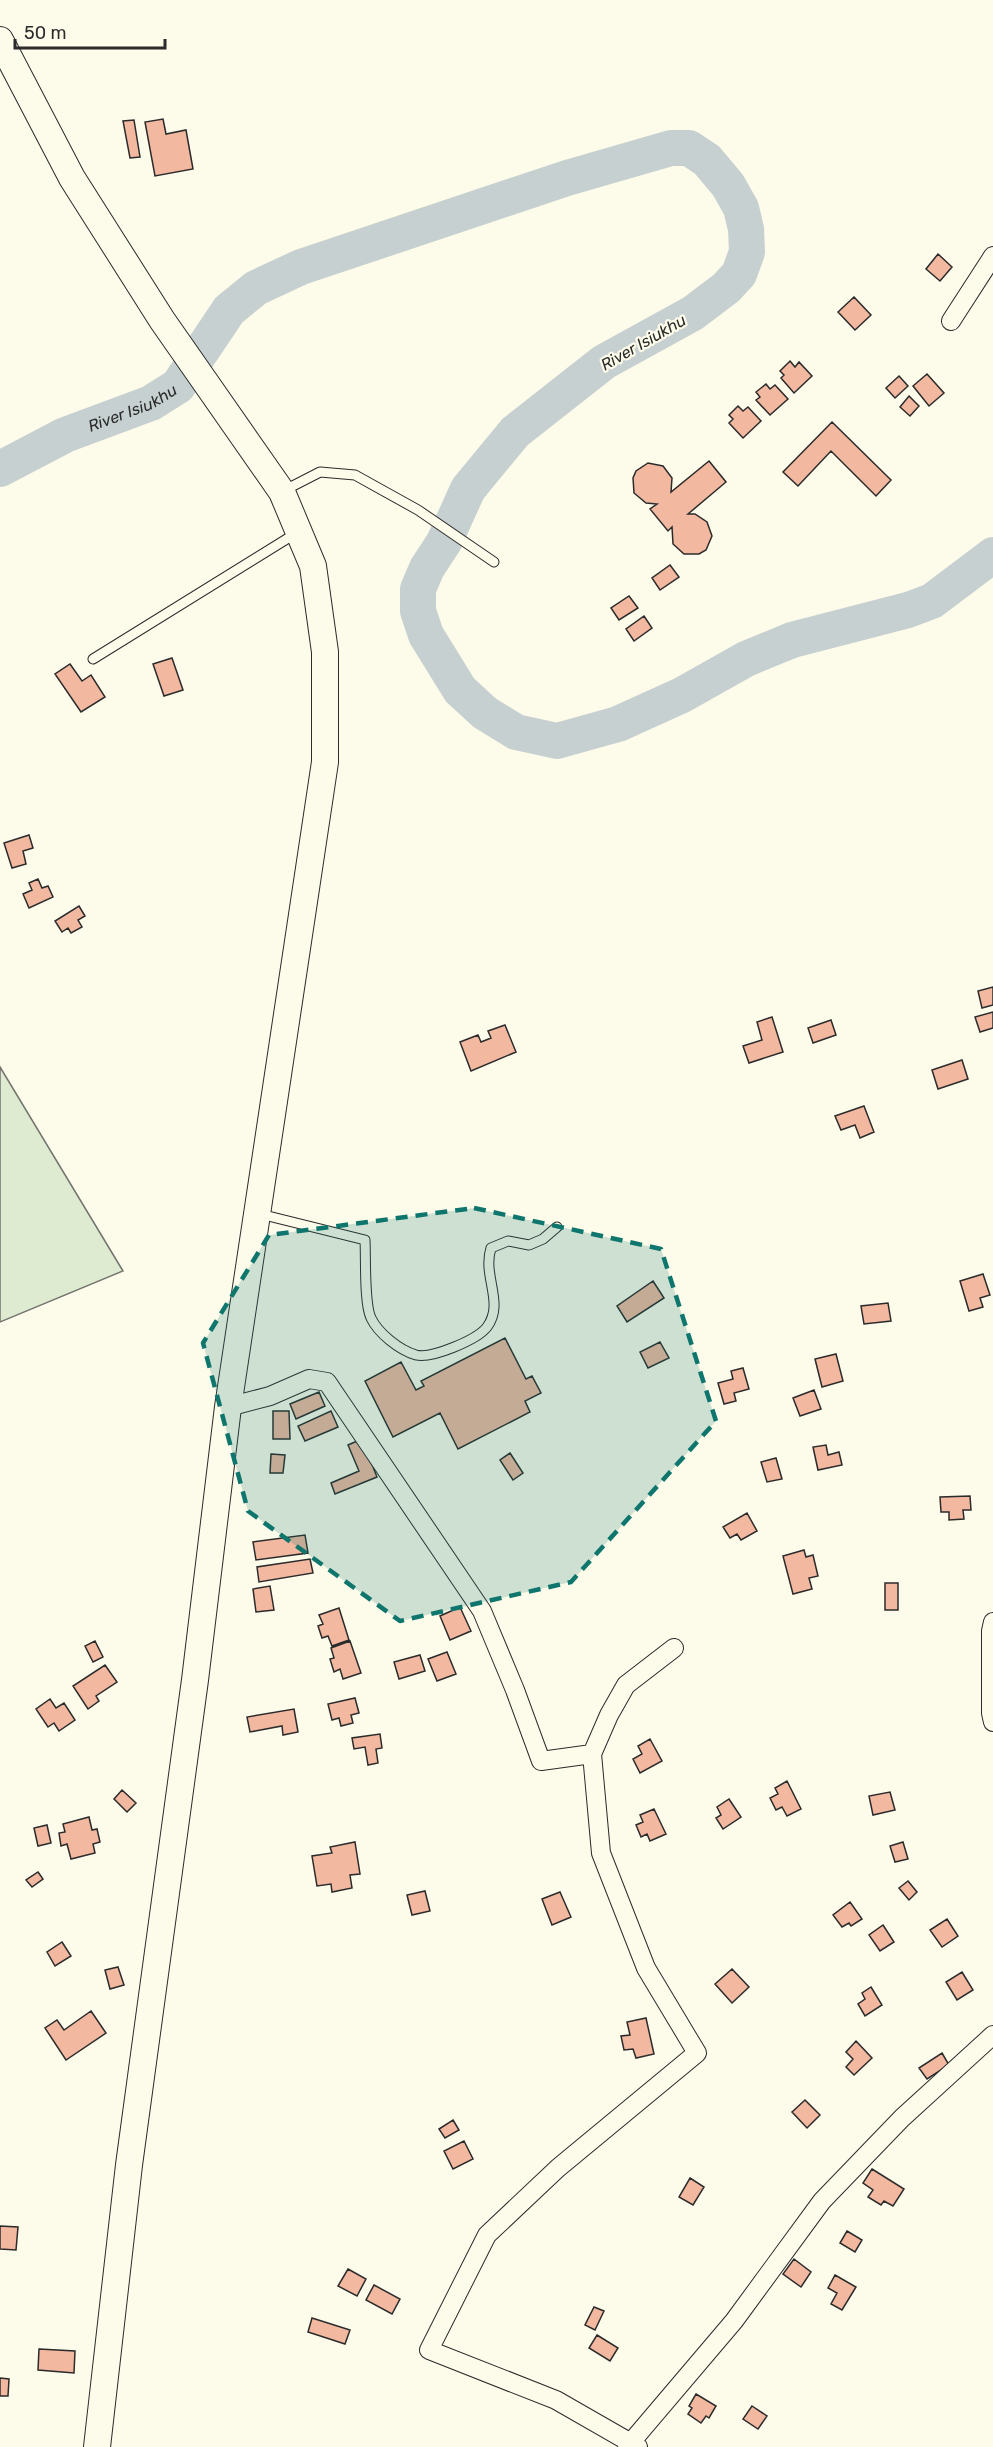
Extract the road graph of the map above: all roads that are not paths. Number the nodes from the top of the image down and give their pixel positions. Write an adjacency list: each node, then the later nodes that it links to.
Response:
1 (0, 40): 4 (main road)
2 (993, 256): 3 (street)
3 (951, 321)
4 (282, 492): 5 (main road); 6 (lane)
5 (300, 531): 7 (lane); 8 (main road)
6 (494, 562)
7 (93, 659)
8 (258, 1214): 9 (lane); 10 (main road)
9 (557, 1227)
10 (228, 1407): 14 (street); 17 (main road)
11 (993, 1622): 13 (street)
12 (674, 1648): 14 (street)
13 (993, 1722)
14 (592, 1754): 16 (street)
15 (993, 2035): 16 (street)
16 (632, 2445)
17 (97, 2447)

